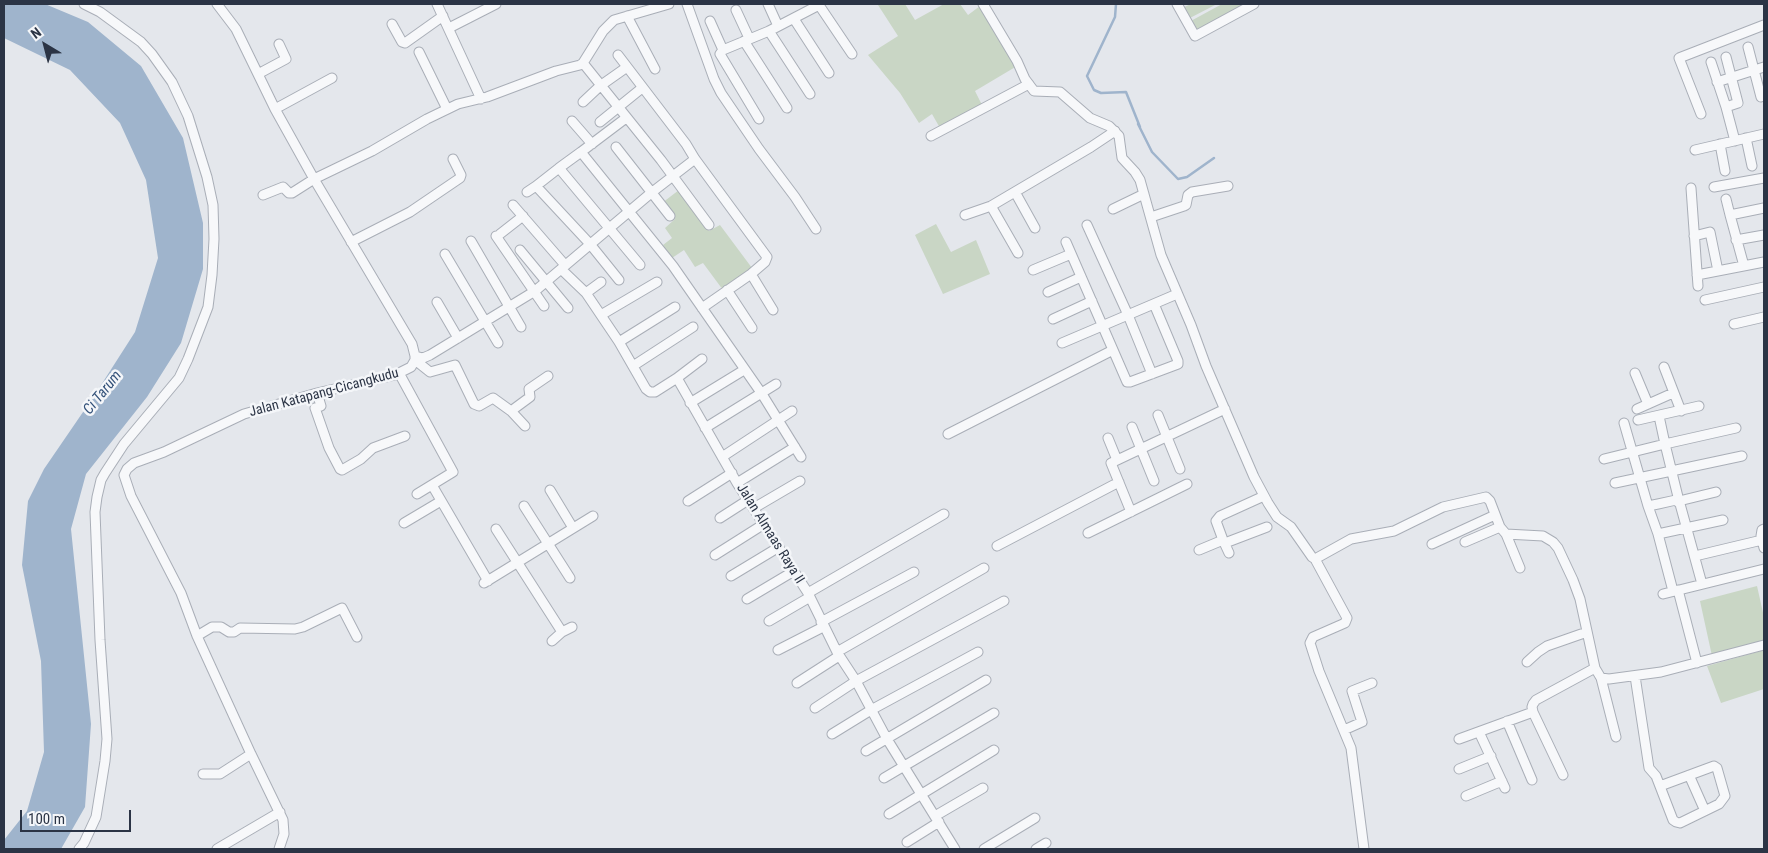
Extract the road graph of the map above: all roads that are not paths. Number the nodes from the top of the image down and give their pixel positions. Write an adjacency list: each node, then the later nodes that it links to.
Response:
1 (84, 4): 203 (street)
2 (218, 4): 37 (street)
3 (437, 4): 13 (street)
4 (496, 4): 20 (street)
5 (669, 4): 14 (street)
6 (687, 4): 100 (street)
7 (768, 4): 19 (street)
8 (983, 4): 41 (street)
9 (1178, 4): 10 (street)
10 (1254, 4)
11 (807, 7): 15 (street); 27 (street)
12 (736, 10): 22 (street)
13 (443, 16): 17 (street); 20 (street)
14 (627, 16): 31 (street); 34 (street)
15 (794, 19): 19 (street); 36 (street)
16 (710, 21): 25 (street)
17 (392, 24)
18 (1764, 25): 53 (street)
19 (778, 26): 21 (street)
20 (449, 28): 46 (street)
21 (769, 31): 22 (street); 44 (street)
22 (746, 39): 25 (street); 50 (street)
23 (279, 44): 37 (street)
24 (1748, 47): 35 (street)
25 (723, 50): 55 (street)
26 (420, 52): 52 (street)
27 (852, 54)
28 (618, 55): 32 (street)
29 (1726, 57): 38 (street)
30 (1711, 62): 40 (street)
31 (583, 64): 42 (street); 46 (street)
32 (627, 67): 42 (street); 43 (street)
33 (1764, 67): 35 (street)
34 (655, 69)
35 (1754, 70): 38 (street); 45 (street)
36 (829, 73)
37 (258, 74): 51 (street)
38 (1731, 77): 40 (street); 48 (street)
39 (332, 78): 51 (street)
40 (1717, 82): 48 (street)
41 (1029, 84): 58 (street); 60 (street)
42 (600, 86): 47 (street); 49 (street)
43 (642, 88): 49 (street); 69 (street)
44 (810, 94)
45 (1762, 96)
46 (481, 99): 52 (street)
47 (583, 102)
48 (1726, 107): 62 (street)
49 (618, 108): 54 (street); 57 (street)
50 (787, 108)
51 (275, 109): 75 (street)
52 (447, 109): 75 (street)
53 (1701, 114)
54 (626, 118): 63 (street); 73 (street)
55 (759, 119)
56 (572, 120): 63 (street)
57 (600, 122)
58 (1115, 131): 81 (street); 83 (street)
59 (1764, 134): 61 (street)
60 (931, 136)
61 (1746, 138): 62 (street); 70 (street)
62 (1735, 141): 64 (street)
63 (592, 144): 67 (street)
64 (1720, 144): 66 (street); 72 (street)
65 (616, 147): 82 (street)
66 (1695, 150)
67 (581, 152): 71 (street); 90 (street)
68 (453, 159): 105 (street)
69 (696, 159): 73 (street); 118 (street)
70 (1752, 166)
71 (559, 168): 76 (street); 98 (street)
72 (1725, 171)
73 (672, 176): 82 (street); 96 (street)
74 (1764, 178): 78 (street)
75 (314, 179): 84 (street); 105 (street)
76 (536, 186): 80 (street); 107 (street)
77 (1228, 186): 95 (street)
78 (1714, 187)
79 (1691, 188): 102 (street)
80 (527, 192)
81 (1015, 192): 87 (street); 99 (street)
82 (650, 193): 90 (street); 93 (street)
83 (1144, 194): 89 (street); 95 (street)
84 (263, 195)
85 (1726, 199): 91 (street)
86 (513, 205): 92 (street)
87 (991, 206): 94 (street); 109 (street)
88 (1764, 208): 91 (street)
89 (1113, 209)
90 (630, 210): 98 (street); 140 (street)
91 (1730, 215): 103 (street)
92 (523, 216): 115 (street); 128 (street)
93 (670, 216)
94 (965, 216)
95 (1150, 217): 131 (street)
96 (708, 225)
97 (1087, 225): 143 (street)
98 (609, 228): 107 (street); 113 (street)
99 (1035, 228)
100 (816, 229)
101 (1764, 235): 103 (street)
102 (1694, 236): 117 (street); 119 (street)
103 (1736, 240): 114 (street)
104 (471, 241): 137 (street)
105 (351, 242): 157 (street)
106 (1066, 242): 111 (street)
107 (590, 244): 115 (street); 121 (street)
108 (520, 250): 122 (street)
109 (1018, 253)
110 (445, 254): 146 (street)
111 (1070, 254): 116 (street); 120 (street)
112 (1764, 262): 114 (street)
113 (640, 265)
114 (1744, 266): 117 (street)
115 (563, 267): 122 (street); 130 (street)
116 (1033, 270)
117 (1718, 271): 119 (street)
118 (751, 274): 127 (street); 141 (street)
119 (1697, 275): 125 (street)
120 (1081, 277): 129 (street); 133 (street)
121 (619, 280)
122 (546, 282): 128 (street); 139 (street)
123 (601, 282): 130 (street)
124 (657, 282): 142 (street)
125 (1698, 286)
126 (1764, 287): 132 (street)
127 (727, 290): 140 (street); 151 (street)
128 (535, 291): 136 (street); 137 (street)
129 (1048, 292)
130 (586, 293): 142 (street)
131 (1177, 294): 135 (street); 174 (street)
132 (1705, 300)
133 (1092, 301): 144 (street); 148 (street)
134 (437, 302): 152 (street)
135 (1154, 304): 143 (street); 164 (street)
136 (544, 306)
137 (510, 307): 146 (street); 149 (street)
138 (675, 307): 154 (street)
139 (568, 308)
140 (702, 308): 161 (street)
141 (773, 310)
142 (601, 315): 154 (street)
143 (1128, 315): 148 (street); 164 (street)
144 (1053, 318)
145 (1764, 318): 147 (street)
146 (486, 321): 152 (street); 153 (street)
147 (1734, 324)
148 (1103, 326): 155 (street); 156 (street)
149 (521, 327)
150 (694, 327): 159 (street)
151 (752, 328)
152 (458, 338): 157 (street)
153 (498, 342)
154 (619, 342): 159 (street)
155 (1062, 343)
156 (1112, 350): 164 (street); 188 (street)
157 (415, 358): 162 (street, Jalan Katapang-Cicangkudu); 176 (street)
158 (702, 359): 166 (street)
159 (633, 366): 166 (street)
160 (1664, 367): 169 (street)
161 (744, 370): 170 (street); 171 (street)
162 (399, 373): 168 (street, Jalan Katapang-Cicangkudu); 213 (street)
163 (1635, 373): 172 (street)
164 (1152, 374)
165 (548, 376): 176 (street)
166 (676, 378): 171 (street, Jalan Almaas Raya II)
167 (776, 384): 170 (street)
168 (317, 392): 189 (street); 205 (street, Jalan Katapang-Cicangkudu)
169 (1673, 393): 172 (street); 178 (street)
170 (762, 394): 181 (street); 186 (street)
171 (690, 403): 186 (street, Jalan Almaas Raya II)
172 (1648, 404): 175 (street)
173 (1700, 406): 178 (street)
174 (1226, 409): 190 (street); 217 (street)
175 (1637, 409)
176 (510, 411): 184 (street)
177 (792, 411): 181 (street)
178 (1681, 411): 180 (street)
179 (1158, 415): 190 (street)
180 (1658, 416): 182 (street); 192 (street)
181 (778, 420): 193 (street); 197 (street)
182 (1638, 420)
183 (1624, 423): 195 (street)
184 (525, 426)
185 (1132, 427): 194 (street)
186 (705, 428): 197 (street, Jalan Almaas Raya II)
187 (1736, 428): 192 (street)
188 (948, 434)
189 (405, 436)
190 (1168, 436): 194 (street); 201 (street)
191 (1108, 438): 200 (street)
192 (1665, 444): 195 (street); 202 (street)
193 (795, 447): 198 (street); 210 (street)
194 (1141, 449): 200 (street); 208 (street)
195 (1633, 452): 199 (street); 206 (street)
196 (1742, 456): 202 (street)
197 (722, 457): 204 (street, Jalan Almaas Raya II)
198 (801, 457)
199 (1604, 458)
200 (1117, 460): 209 (street)
201 (1180, 469)
202 (1671, 472): 206 (street); 221 (street)
203 (105, 473): 205 (street); 322 (street)
204 (732, 473): 210 (street, Jalan Almaas Raya II); 220 (street)
205 (124, 475): 273 (street)
206 (1640, 478): 211 (street); 223 (street)
207 (800, 481): 224 (street)
208 (1154, 481)
209 (1118, 482): 225 (street); 247 (street)
210 (738, 483): 218 (street, Jalan Almaas Raya II)
211 (1615, 483)
212 (1186, 484): 225 (street)
213 (432, 485): 216 (street); 219 (street)
214 (550, 490): 235 (street)
215 (1716, 492): 221 (street)
216 (417, 494)
217 (1264, 496): 242 (street); 253 (street)
218 (748, 500): 224 (street, Jalan Almaas Raya II); 229 (street)
219 (441, 501): 231 (street); 254 (street)
220 (688, 501)
221 (1678, 501): 223 (street); 236 (street)
222 (524, 506): 244 (street)
223 (1648, 506): 241 (street)
224 (754, 508): 232 (street, Jalan Almaas Raya II)
225 (1131, 512): 239 (street)
226 (944, 514): 265 (street)
227 (1495, 515): 234 (street); 245 (street); 253 (street)
228 (593, 516): 235 (street)
229 (720, 518)
230 (1723, 520): 236 (street)
231 (404, 523)
232 (764, 524): 248 (street, Jalan Almaas Raya II); 251 (street)
233 (1266, 527): 242 (street)
234 (1500, 527): 240 (street); 243 (street)
235 (573, 528): 244 (street)
236 (1688, 528): 241 (street); 252 (street)
237 (496, 529): 254 (street)
238 (1764, 529): 246 (street)
239 (1088, 533)
240 (1506, 534): 256 (street); 272 (street)
241 (1658, 534): 263 (street)
242 (1224, 542): 249 (street); 250 (street)
243 (1465, 542)
244 (548, 544): 254 (street); 261 (street)
245 (1432, 544)
246 (1763, 544): 252 (street)
247 (997, 546)
248 (779, 547): 258 (street, Jalan Almaas Raya II); 260 (street)
249 (1199, 550)
250 (1229, 553)
251 (715, 555)
252 (1695, 556): 262 (street)
253 (1315, 559): 294 (street)
254 (519, 562): 271 (street)
255 (984, 568): 279 (street)
256 (1520, 568)
257 (1764, 569): 262 (street)
258 (794, 570): 265 (street, Jalan Almaas Raya II); 266 (street)
259 (914, 572): 269 (street)
260 (732, 576)
261 (570, 578)
262 (1702, 584): 263 (street)
263 (1675, 591): 264 (street); 281 (street)
264 (1663, 594)
265 (809, 595): 268 (street); 269 (street, Jalan Almaas Raya II)
266 (747, 599)
267 (1004, 601): 286 (street)
268 (769, 621)
269 (822, 624): 277 (street); 279 (street, Jalan Almaas Raya II)
270 (572, 627): 271 (street)
271 (562, 632): 275 (street)
272 (1587, 632): 280 (street); 282 (street)
273 (197, 636): 274 (street); 302 (street)
274 (357, 637)
275 (552, 641)
276 (1764, 644): 281 (street)
277 (778, 650)
278 (978, 652): 290 (street)
279 (838, 654): 286 (street, Jalan Almaas Raya II); 287 (street)
280 (1527, 662)
281 (1697, 663): 283 (street)
282 (1596, 668): 284 (street); 291 (street)
283 (1634, 676): 284 (street); 311 (street)
284 (1601, 678): 297 (street)
285 (986, 680): 298 (street)
286 (856, 682): 289 (street); 290 (street, Jalan Almaas Raya II)
287 (797, 683)
288 (1372, 683): 294 (street)
289 (815, 708)
290 (871, 710): 296 (street); 298 (street, Jalan Almaas Raya II)
291 (1533, 712): 293 (street); 307 (street)
292 (994, 713): 304 (street)
293 (1507, 720): 295 (street); 310 (street)
294 (1344, 730): 328 (street)
295 (1479, 732): 299 (street); 303 (street)
296 (832, 734)
297 (1616, 737)
298 (887, 739): 301 (street); 304 (street, Jalan Almaas Raya II)
299 (1458, 739)
300 (994, 750): 313 (street)
301 (866, 751)
302 (251, 754): 306 (street); 316 (street)
303 (1491, 756): 305 (street); 314 (street)
304 (904, 766): 309 (street); 313 (street, Jalan Almaas Raya II)
305 (1458, 769)
306 (203, 774)
307 (1563, 775)
308 (1690, 775): 311 (street); 315 (street); 315 (street)
309 (884, 778)
310 (1532, 780)
311 (1660, 786): 315 (street)
312 (983, 788): 319 (street)
313 (921, 793): 317 (street); 319 (street, Jalan Almaas Raya II)
314 (1466, 796)
315 (1705, 811)
316 (280, 812): 323 (street); 324 (street)
317 (888, 814)
318 (1035, 818): 326 (street)
319 (937, 819): 320 (street); 325 (street, Jalan Almaas Raya II)
320 (906, 842)
321 (1046, 843): 327 (street)
322 (79, 849)
323 (217, 849)
324 (279, 849)
325 (955, 849)
326 (984, 849)
327 (1036, 849)
328 (1364, 849)

